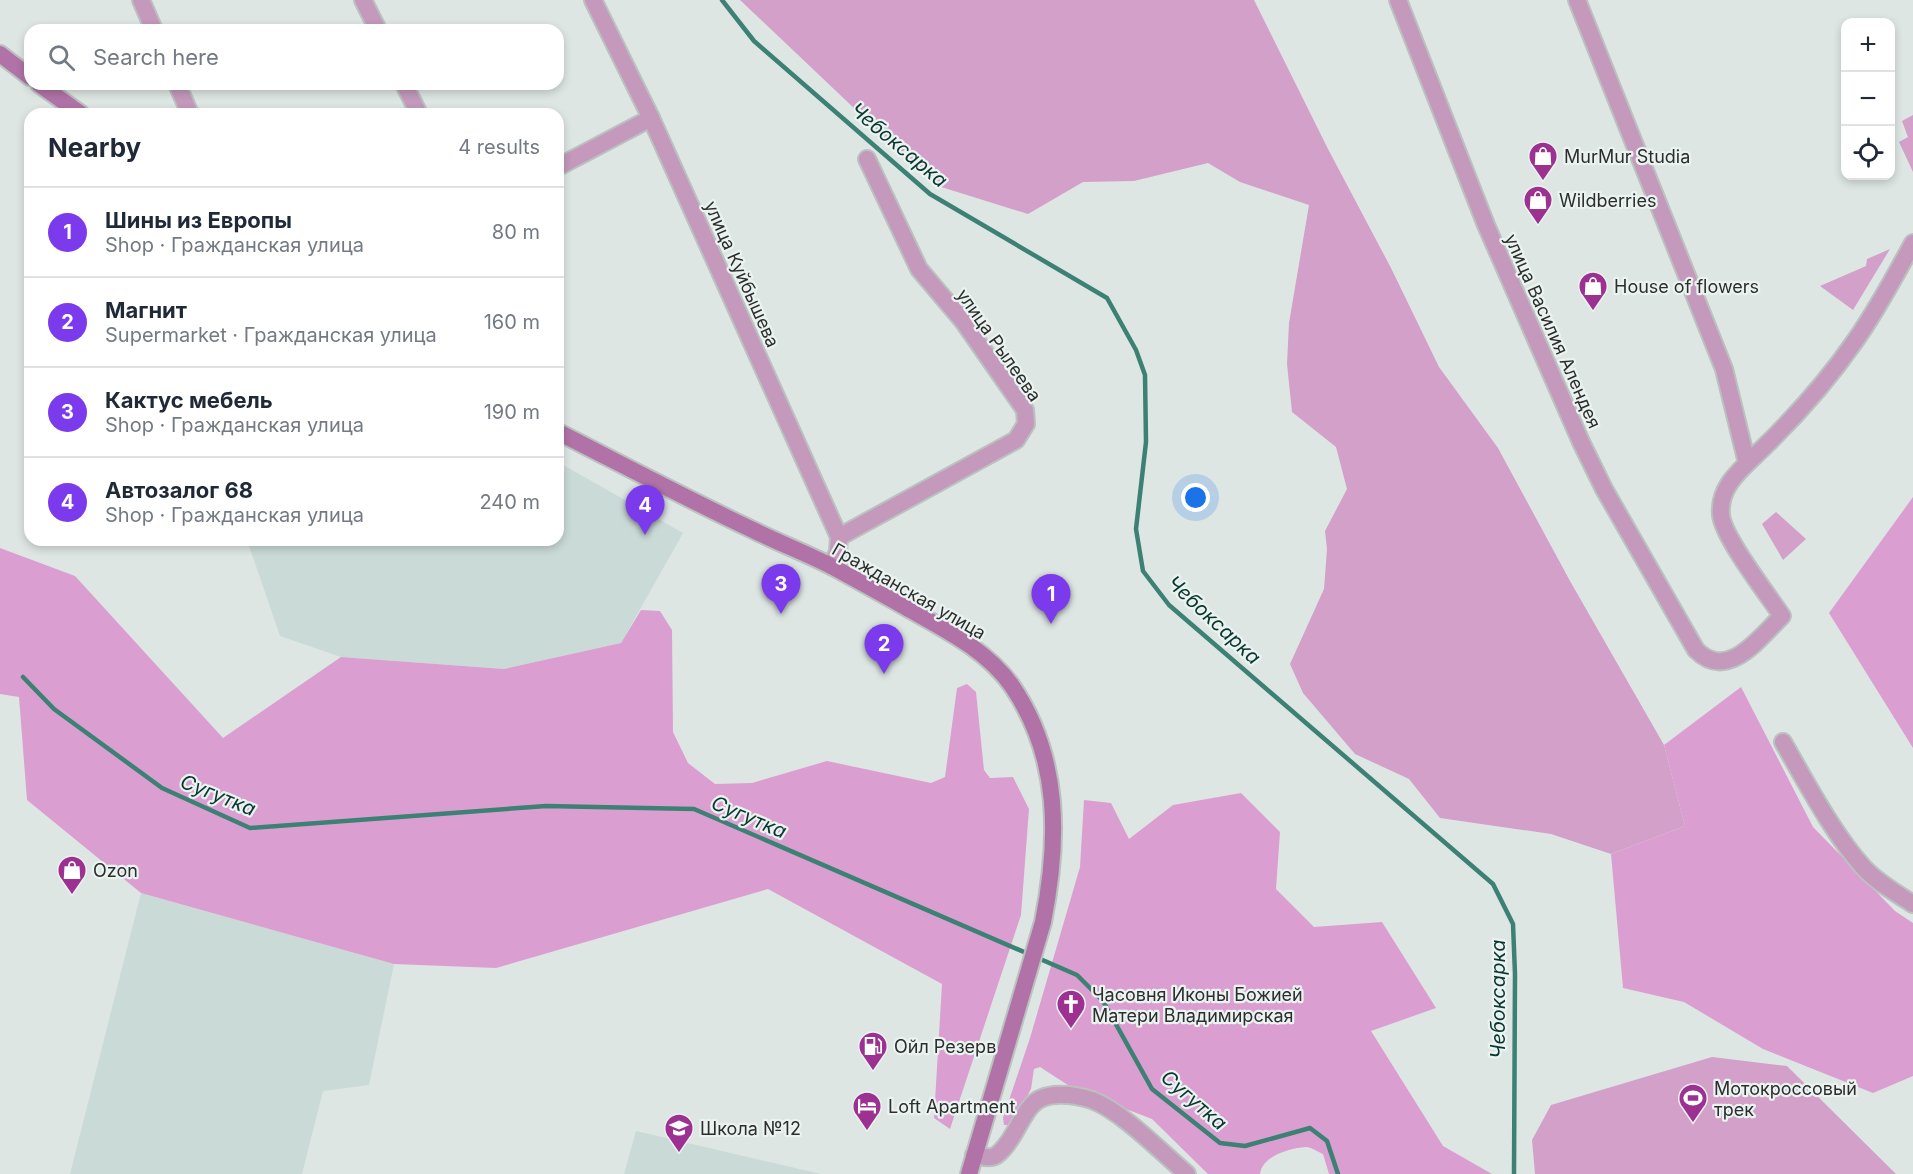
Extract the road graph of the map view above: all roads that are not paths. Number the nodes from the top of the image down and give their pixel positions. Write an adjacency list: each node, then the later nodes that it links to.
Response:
1 (141, 0): 6 (street)
2 (363, 0): 7 (street)
3 (593, 0): 16 (street, улица Куйбышева)
4 (1398, 0): 21 (street, улица Василия Алендея)
5 (1578, 0): 21 (street)
6 (151, 24)
7 (375, 24)
8 (0, 54): 9 (main road)
9 (24, 72)
10 (47, 90): 13 (main road)
11 (180, 90): 14 (street)
12 (407, 90): 15 (street)
13 (73, 108)
14 (187, 108)
15 (416, 108)
16 (651, 118): 18 (street); 22 (street, улица Куйбышева)
17 (867, 159): 22 (street, улица Рылеева)
18 (564, 164)
19 (1913, 243): 21 (street)
20 (564, 435): 23 (main road, Гражданская улица)
21 (1747, 463)
22 (839, 537): 23 (street)
23 (831, 566): 26 (main road, Гражданская улица)
24 (1783, 742): 25 (street)
25 (1913, 904)
26 (974, 1155): 27 (main road, Гражданская улица); 28 (street)
27 (969, 1174)
28 (1186, 1174)

